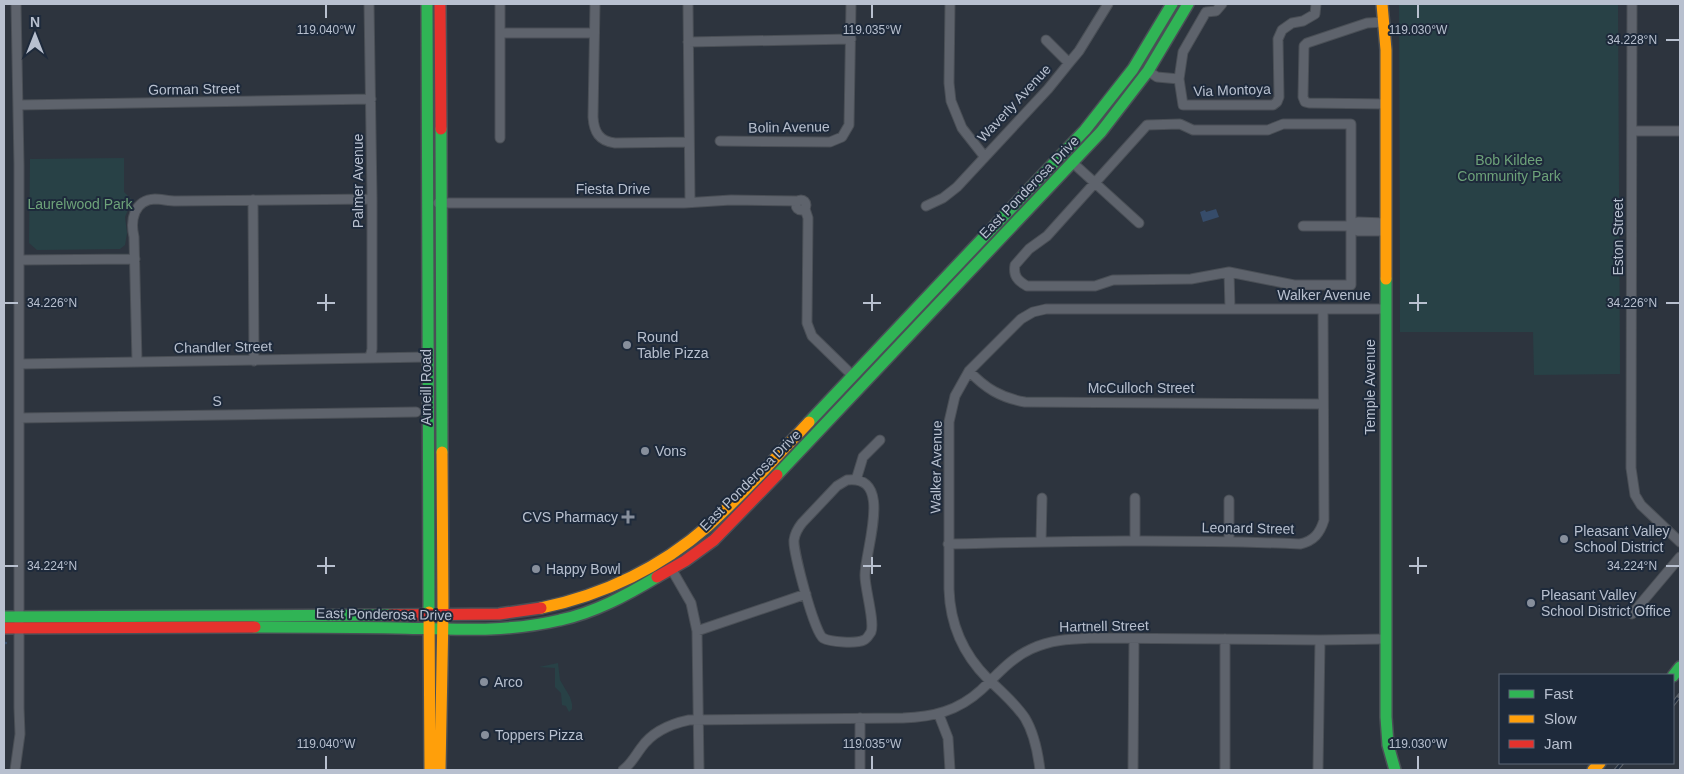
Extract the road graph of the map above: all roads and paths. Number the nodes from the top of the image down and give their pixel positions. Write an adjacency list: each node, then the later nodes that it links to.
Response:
1 (16, 4): 28 (street)
2 (369, 4): 26 (street, Palmer Avenue)
3 (427, 4): 40 (main road, Arneill Road)
4 (440, 4): 41 (main road, Arneill Road)
5 (500, 4): 18 (street)
6 (595, 4): 19 (street)
7 (688, 4): 22 (street)
8 (852, 4): 20 (street, Bolin Avenue)
9 (950, 4): 34 (street)
10 (1108, 4): 23 (street, Waverly Avenue)
11 (1172, 4): 59 (main road, East Ponderosa Drive)
12 (1188, 4): 24 (main road, East Ponderosa Drive)
13 (1222, 4): 25 (street, Via Montoya)
14 (1316, 4): 25 (street, Via Montoya)
15 (1382, 4): 17 (main road, Temple Avenue)
16 (1632, 4): 29 (street, Eston Street)
17 (1384, 22): 27 (main road, Temple Avenue); 27 (street)
18 (500, 33): 19 (street); 31 (street)
19 (594, 33): 33 (street)
20 (851, 39): 22 (street); 32 (street, Bolin Avenue)
21 (1046, 40): 23 (street)
22 (688, 42): 33 (street)
23 (1069, 63): 34 (street, Waverly Avenue)
24 (1148, 70): 25 (street, Via Montoya); 35 (main road, East Ponderosa Drive)
25 (1179, 80)
26 (371, 99): 28 (street, Gorman Street); 37 (street, Palmer Avenue)
27 (1386, 104): 46 (main road, Temple Avenue)
28 (18, 105): 48 (street)
29 (1632, 131): 30 (street); 71 (street, Eston Street)
30 (1680, 131)
31 (500, 138)
32 (720, 141)
33 (689, 142): 39 (street)
34 (984, 156): 42 (street, Waverly Avenue)
35 (1073, 163): 36 (street); 74 (main road, East Ponderosa Drive)
36 (1094, 182): 43 (street); 45 (street); 49 (street)
37 (372, 199): 38 (street); 54 (street, Palmer Avenue)
38 (253, 200): 47 (street); 55 (street)
39 (690, 202): 41 (street, Fiesta Drive); 59 (street, Fiesta Drive)
40 (427, 203): 41 (street, Fiesta Drive); 53 (main road, Arneill Road)
41 (440, 203): 79 (main road, Arneill Road)
42 (926, 206)
43 (1139, 223)
44 (1303, 226): 45 (street)
45 (1350, 226): 46 (street); 49 (street)
46 (1386, 227): 51 (main road, Temple Avenue)
47 (135, 259): 48 (street); 56 (street)
48 (20, 260): 57 (street)
49 (1229, 272): 52 (street)
50 (1323, 308): 51 (street, Walker Avenue); 52 (street, Walker Avenue); 60 (street, Leonard Street)
51 (1385, 308): 89 (main road, Temple Avenue)
52 (1230, 309): 58 (street, Walker Avenue)
53 (428, 357): 54 (street, Chandler Street); 78 (main road, Arneill Road)
54 (370, 358): 55 (street, Chandler Street)
55 (254, 361): 56 (street, Chandler Street)
56 (137, 362): 57 (street, Chandler Street)
57 (19, 364): 62 (street)
58 (969, 371): 60 (street, McCulloch Street); 72 (street, Walker Avenue)
59 (853, 376): 75 (main road, East Ponderosa Drive)
60 (1322, 404): 69 (street, Leonard Street)
61 (416, 412): 62 (street, S)
62 (19, 418): 82 (street)
63 (880, 440): 64 (street)
64 (856, 480): 76 (street); 76 (street)
65 (1042, 498): 70 (street)
66 (1135, 498): 68 (street)
67 (1229, 500): 69 (street)
68 (1134, 541): 69 (street, Leonard Street); 70 (street, Leonard Street)
69 (1229, 541)
70 (1041, 542): 72 (street, Leonard Street)
71 (1680, 542)
72 (948, 544): 91 (street, Walker Avenue)
73 (1680, 557): 80 (street)
74 (672, 570): 77 (main road, East Ponderosa Drive); 86 (street)
75 (616, 585): 77 (main road); 79 (main road, East Ponderosa Drive)
76 (806, 594): 86 (street)
77 (595, 608): 85 (main road, East Ponderosa Drive)
78 (430, 614): 79 (main road, East Ponderosa Drive); 82 (main road, East Ponderosa Drive); 84 (main road, Arneill Road)
79 (443, 614): 85 (main road, Arneill Road)
80 (1632, 614)
81 (4, 617): 82 (main road, East Ponderosa Drive)
82 (19, 622): 83 (main road, East Ponderosa Drive); 84 (main road, East Ponderosa Drive); 95 (street)
83 (4, 628)
84 (430, 629): 85 (main road, East Ponderosa Drive); 96 (main road, Arneill Road)
85 (442, 630): 97 (main road, Arneill Road)
86 (697, 631): 94 (street)
87 (1134, 639): 88 (street, Hartnell Street); 91 (street, Hartnell Street); 103 (street)
88 (1225, 639): 90 (street, Hartnell Street); 104 (street)
89 (1384, 639): 90 (street, Hartnell Street); 106 (main road, Temple Avenue)
90 (1320, 640): 105 (street)
91 (990, 681): 92 (street, Hartnell Street); 102 (street, Walker Avenue)
92 (939, 715): 93 (street, Hartnell Street); 101 (street)
93 (860, 718): 94 (street, Hartnell Street); 100 (street)
94 (699, 719): 98 (street, Hartnell Street); 99 (street)
95 (15, 770)
96 (430, 770)
97 (440, 770)
98 (624, 770)
99 (699, 770)
100 (860, 770)
101 (950, 770)
102 (1040, 770)
103 (1133, 770)
104 (1225, 770)
105 (1318, 770)
106 (1395, 770)

